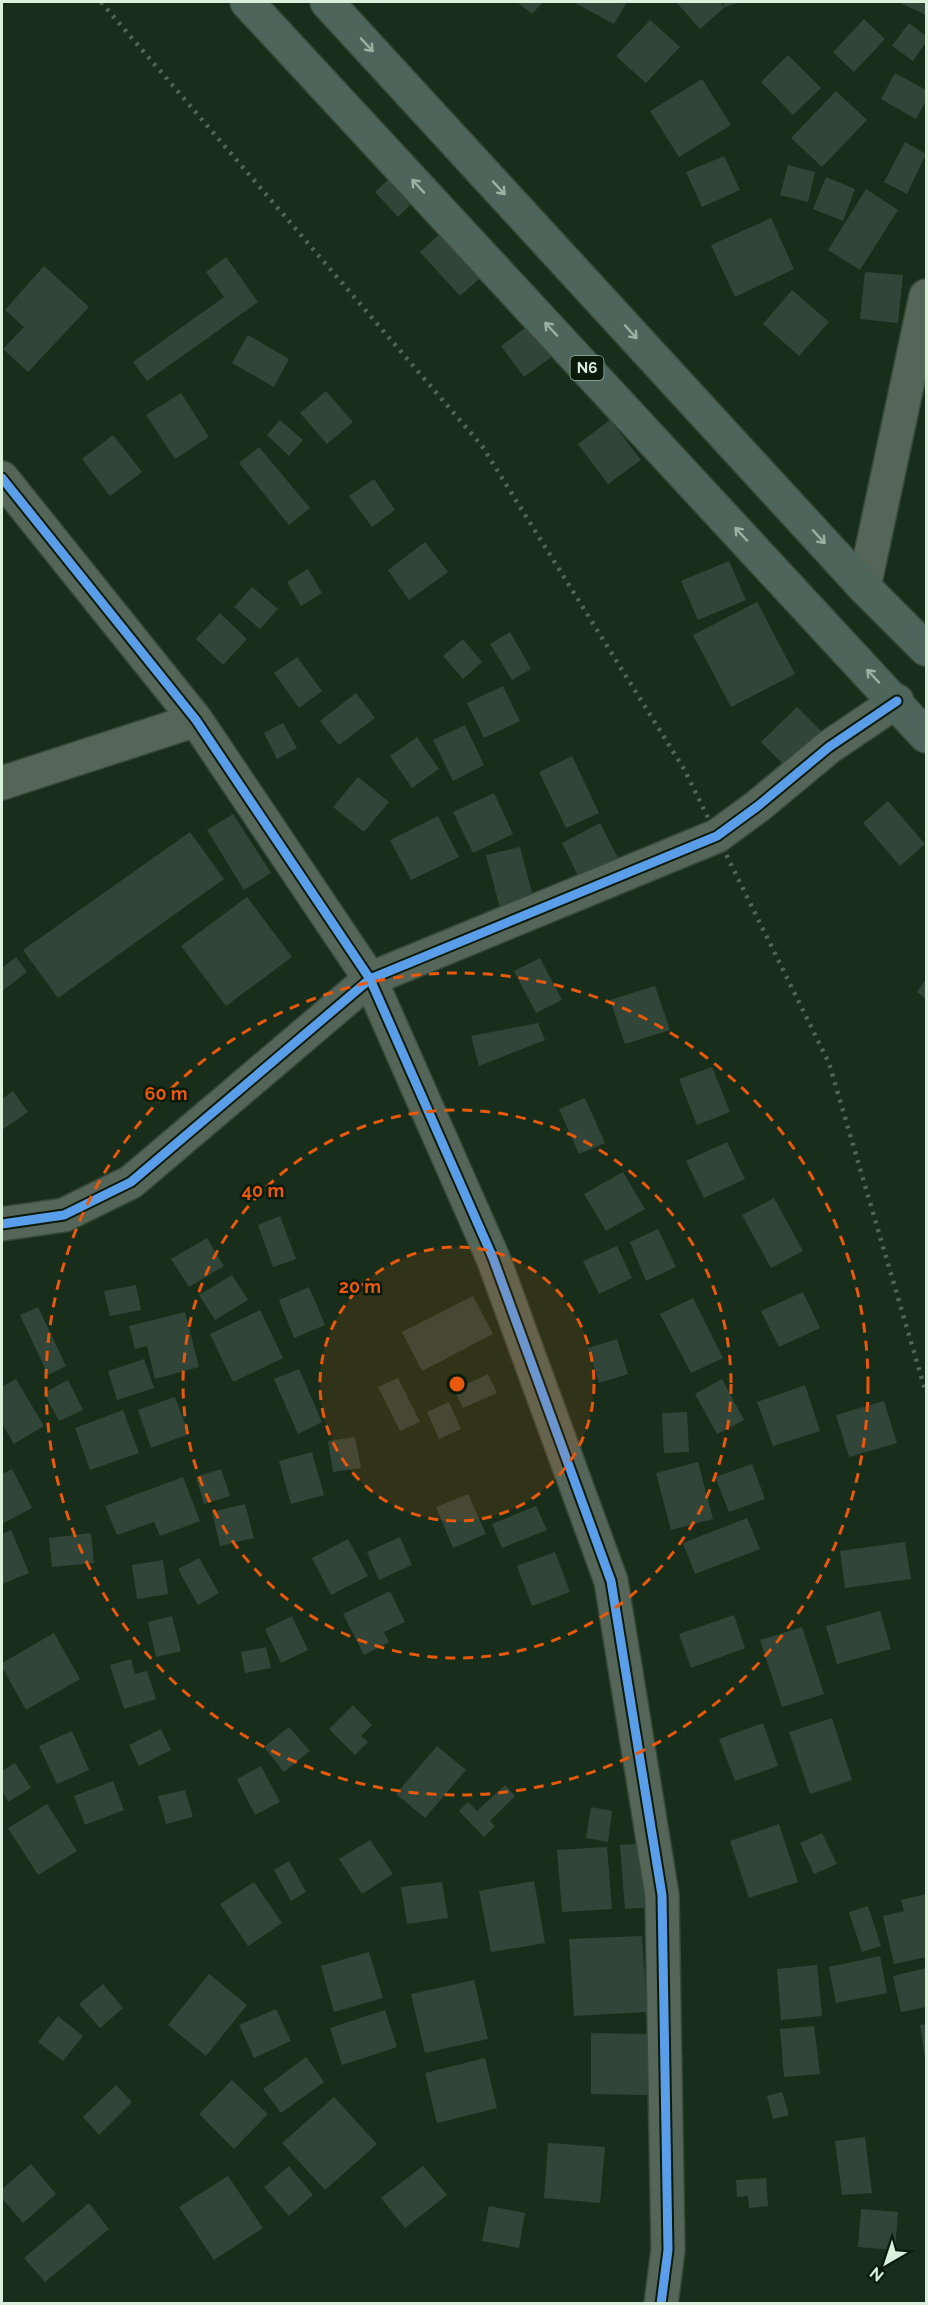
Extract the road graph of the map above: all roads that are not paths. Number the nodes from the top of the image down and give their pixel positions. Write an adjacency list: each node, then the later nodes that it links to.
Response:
1 (247, 2): 7 (highway, N6, one-way to 1)
2 (327, 2): 5 (highway, one-way to 5)
3 (927, 296): 5 (street)
4 (2, 478): 8 (street)
5 (864, 587): 6 (highway)
6 (927, 649)
7 (897, 702): 9 (highway, N6); 11 (street)
8 (196, 720): 10 (street); 11 (street)
9 (927, 736)
10 (2, 783)
11 (370, 979): 12 (street); 13 (street)
12 (2, 1224)
13 (662, 2304)

